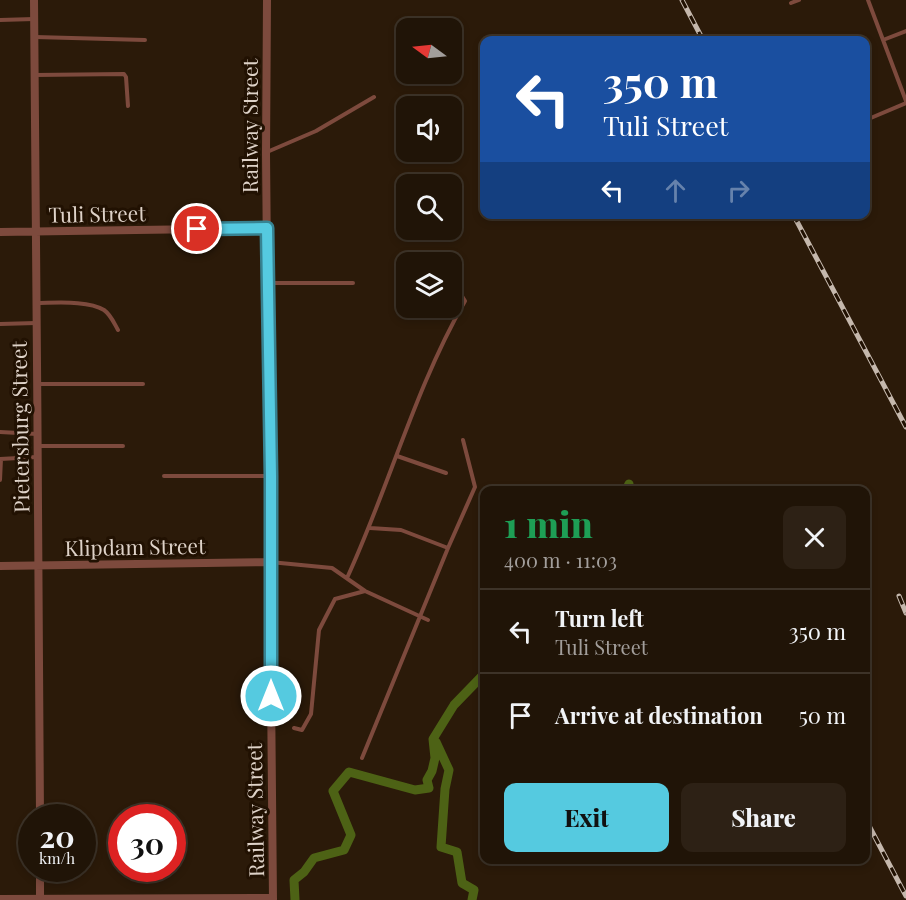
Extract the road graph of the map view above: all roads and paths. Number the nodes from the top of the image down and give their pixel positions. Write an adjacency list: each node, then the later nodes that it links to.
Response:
1 (34, 0): 6 (street, Pietersburg Street)
2 (267, 0): 17 (street, Railway Street)
3 (799, 0): 5 (lane)
4 (868, 0): 11 (lane)
5 (791, 3)
6 (34, 19): 7 (lane); 9 (street, Pietersburg Street)
7 (0, 20)
8 (906, 32): 11 (lane)
9 (34, 37): 10 (lane); 12 (street, Pietersburg Street)
10 (145, 40)
11 (883, 40): 14 (lane)
12 (34, 75): 15 (lane); 20 (street, Pietersburg Street)
13 (374, 97): 17 (lane)
14 (906, 102): 16 (lane)
15 (128, 106)
16 (870, 118)
17 (266, 153): 18 (street, Railway Street)
18 (267, 228): 20 (street, Tuli Street); 22 (street, Railway Street)
19 (0, 232): 20 (street, Tuli Street)
20 (35, 232): 23 (street, Pietersburg Street)
21 (353, 283): 22 (lane)
22 (267, 284): 40 (street, Railway Street)
23 (35, 303): 25 (street, Pietersburg Street); 27 (lane)
24 (455, 318): 35 (lane)
25 (36, 323): 26 (lane); 28 (street, Pietersburg Street)
26 (0, 324)
27 (118, 330)
28 (36, 384): 29 (lane); 31 (street, Pietersburg Street)
29 (143, 384)
30 (0, 432): 31 (lane)
31 (36, 434): 33 (street, Pietersburg Street)
32 (463, 440): 43 (lane)
33 (37, 446): 34 (lane); 36 (street, Pietersburg Street)
34 (123, 446)
35 (397, 456): 38 (lane); 42 (lane)
36 (37, 457): 37 (lane); 45 (street, Pietersburg Street)
37 (0, 459): 41 (lane)
38 (446, 473)
39 (164, 476): 40 (lane)
40 (271, 476): 44 (street, Railway Street)
41 (0, 480)
42 (370, 528): 43 (lane); 47 (lane)
43 (448, 548): 49 (lane)
44 (270, 562): 45 (street, Klipdam Street); 47 (lane); 57 (street, Railway Street)
45 (40, 565): 46 (street, Klipdam Street); 53 (street, Pietersburg Street)
46 (0, 566)
47 (347, 578): 48 (lane)
48 (365, 591): 49 (lane); 51 (lane)
49 (420, 617): 50 (lane); 52 (lane)
50 (428, 621)
51 (294, 728)
52 (362, 758)
53 (40, 804)
54 (40, 882): 56 (street)
55 (0, 898): 56 (street)
56 (40, 899): 57 (street)
57 (273, 899)

